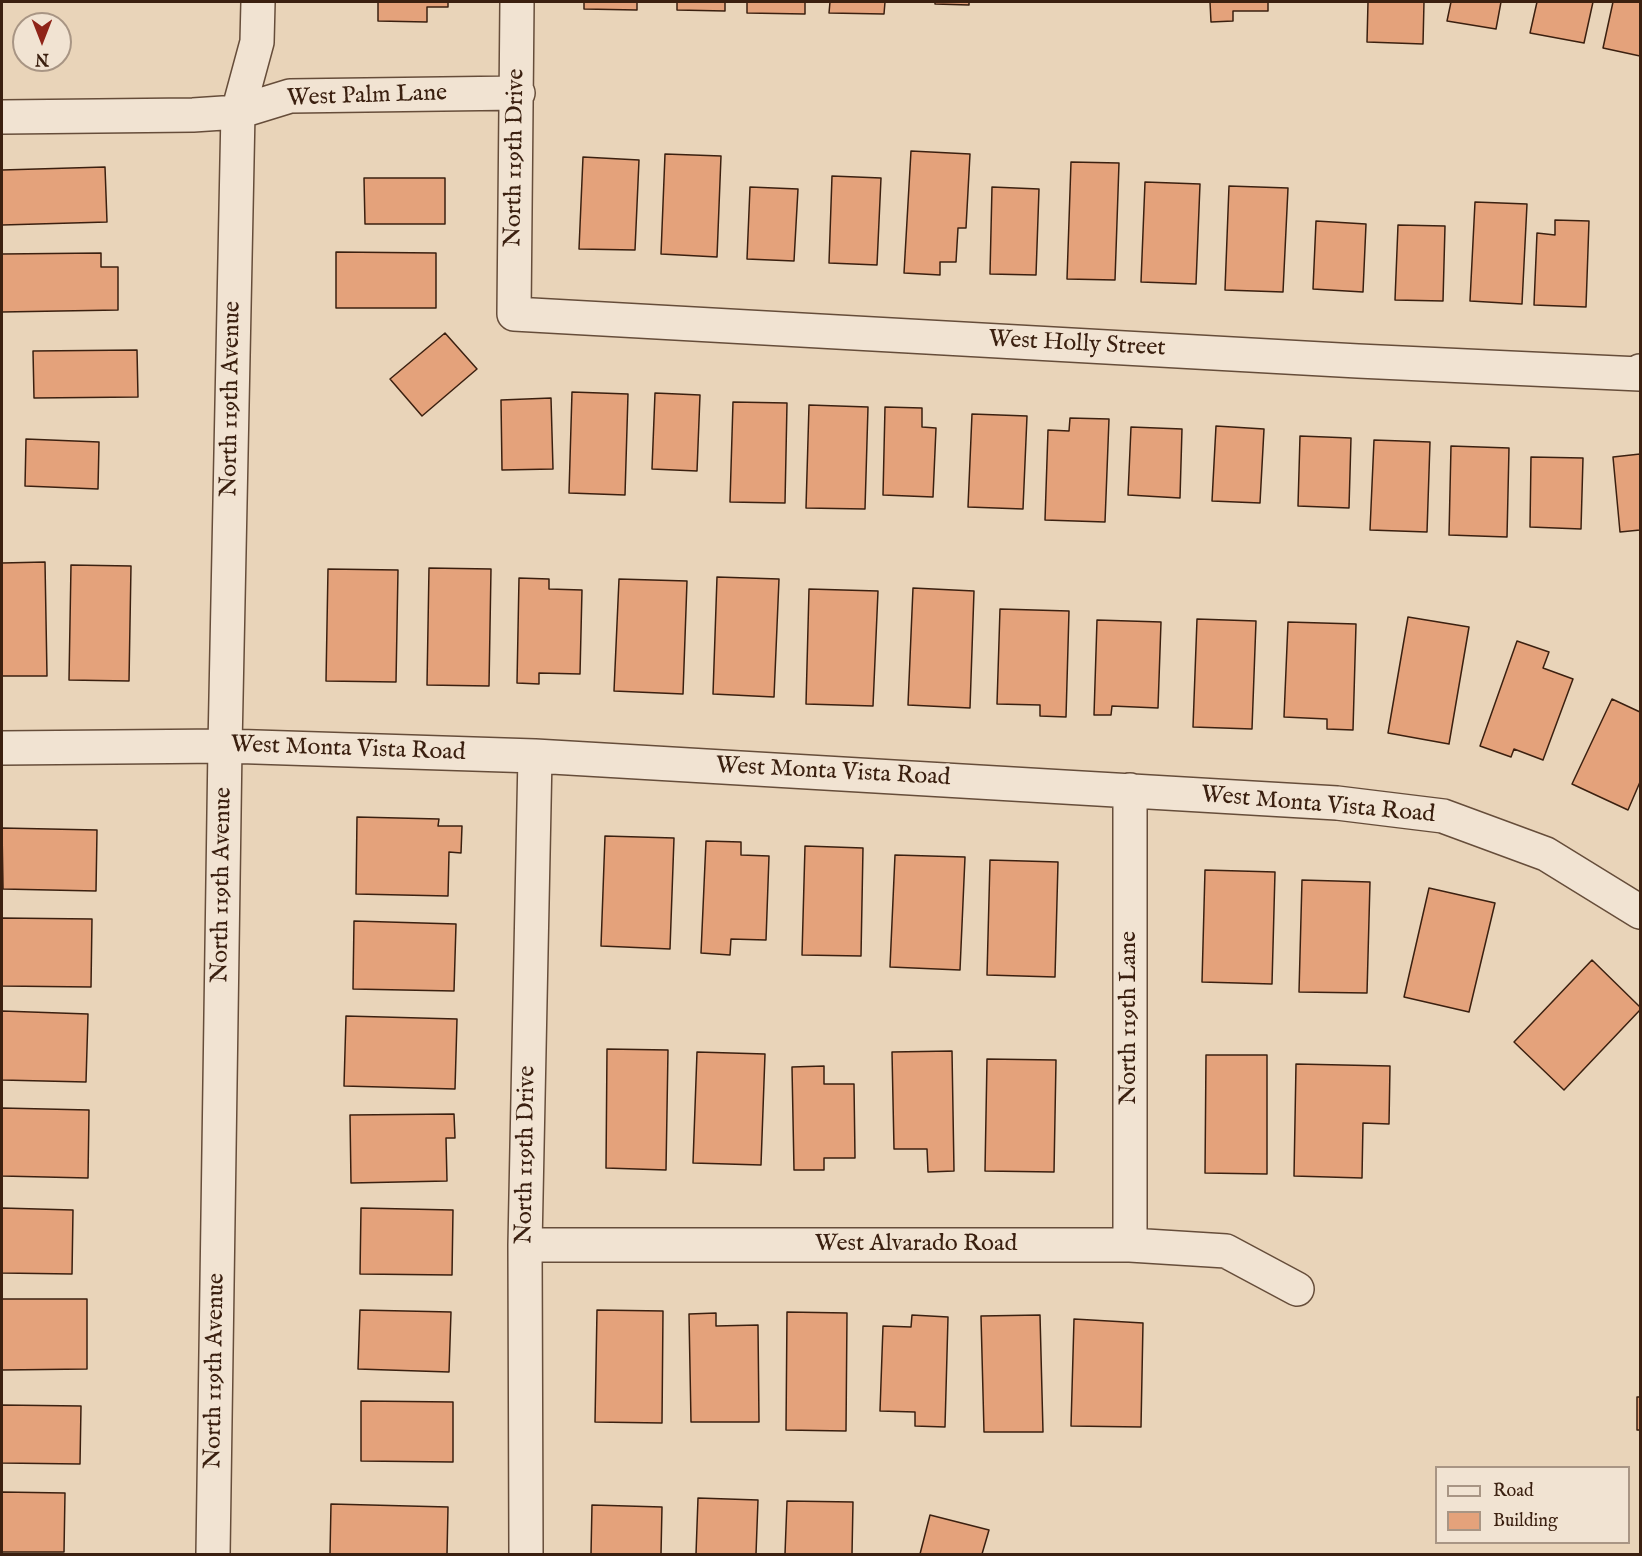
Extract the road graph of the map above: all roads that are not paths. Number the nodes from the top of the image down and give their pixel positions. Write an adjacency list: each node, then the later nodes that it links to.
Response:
1 (258, 2): 4 (street, North 119th Avenue)
2 (518, 2): 3 (street, North 119th Drive)
3 (518, 93): 4 (street, West Palm Lane); 6 (street, North 119th Drive)
4 (238, 112): 5 (street, West Palm Lane); 8 (street, North 119th Avenue)
5 (2, 117)
6 (514, 314): 7 (street, West Holly Street)
7 (1640, 373)
8 (225, 746): 9 (street, West Monta Vista Road); 10 (street, West Monta Vista Road); 16 (street, North 119th Avenue)
9 (2, 748)
10 (535, 756): 11 (street, West Monta Vista Road); 13 (street, North 119th Drive)
11 (1130, 790): 12 (street, West Monta Vista Road); 14 (street, North 119th Lane)
12 (1641, 912)
13 (525, 1245): 14 (street, West Alvarado Road); 17 (street, North 119th Drive)
14 (1130, 1245): 15 (street, West Alvarado Road)
15 (1298, 1289)
16 (213, 1554)
17 (526, 1554)

